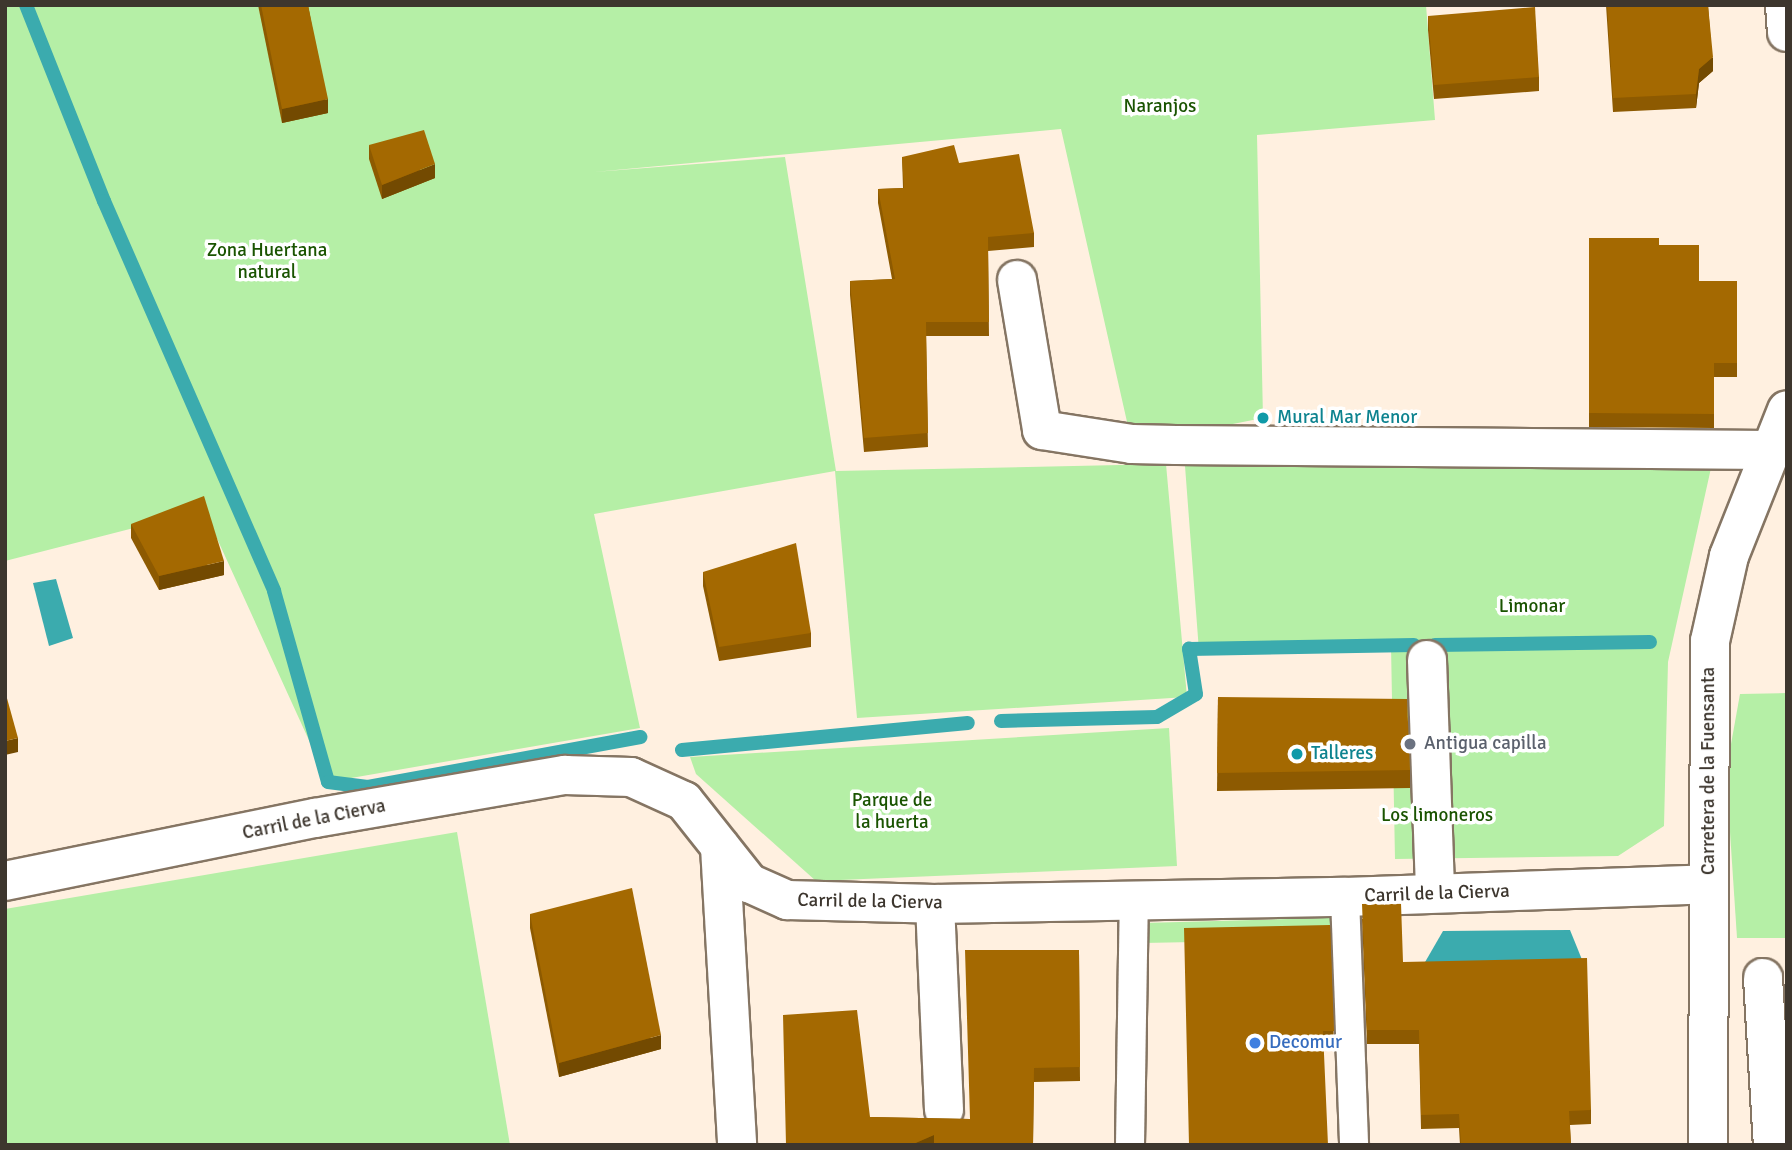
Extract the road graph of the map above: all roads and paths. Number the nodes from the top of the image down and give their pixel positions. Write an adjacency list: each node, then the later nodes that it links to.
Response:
1 (1785, 5): 2 (street)
2 (1787, 32)
3 (1017, 279): 5 (street)
4 (1787, 410): 5 (street, Carretera de la Fuensanta)
5 (1770, 450): 9 (street, Carretera de la Fuensanta)
6 (1427, 660): 10 (street)
7 (720, 847): 8 (street, Carril de la Cierva); 13 (street, Carril de la Cierva); 17 (street)
8 (5, 881)
9 (1709, 884): 10 (street, Carril de la Cierva); 14 (street, Carretera de la Fuensanta)
10 (1435, 894): 11 (street, Carril de la Cierva)
11 (1345, 897): 12 (street, Carril de la Cierva); 19 (lane)
12 (1134, 899): 13 (street, Carril de la Cierva); 18 (lane)
13 (935, 904): 16 (street)
14 (1710, 978): 15 (street); 20 (street, Carretera de la Fuensanta)
15 (1775, 978): 21 (street)
16 (944, 1110)
17 (737, 1145)
18 (1130, 1145)
19 (1354, 1145)
20 (1708, 1145)
21 (1773, 1145)

